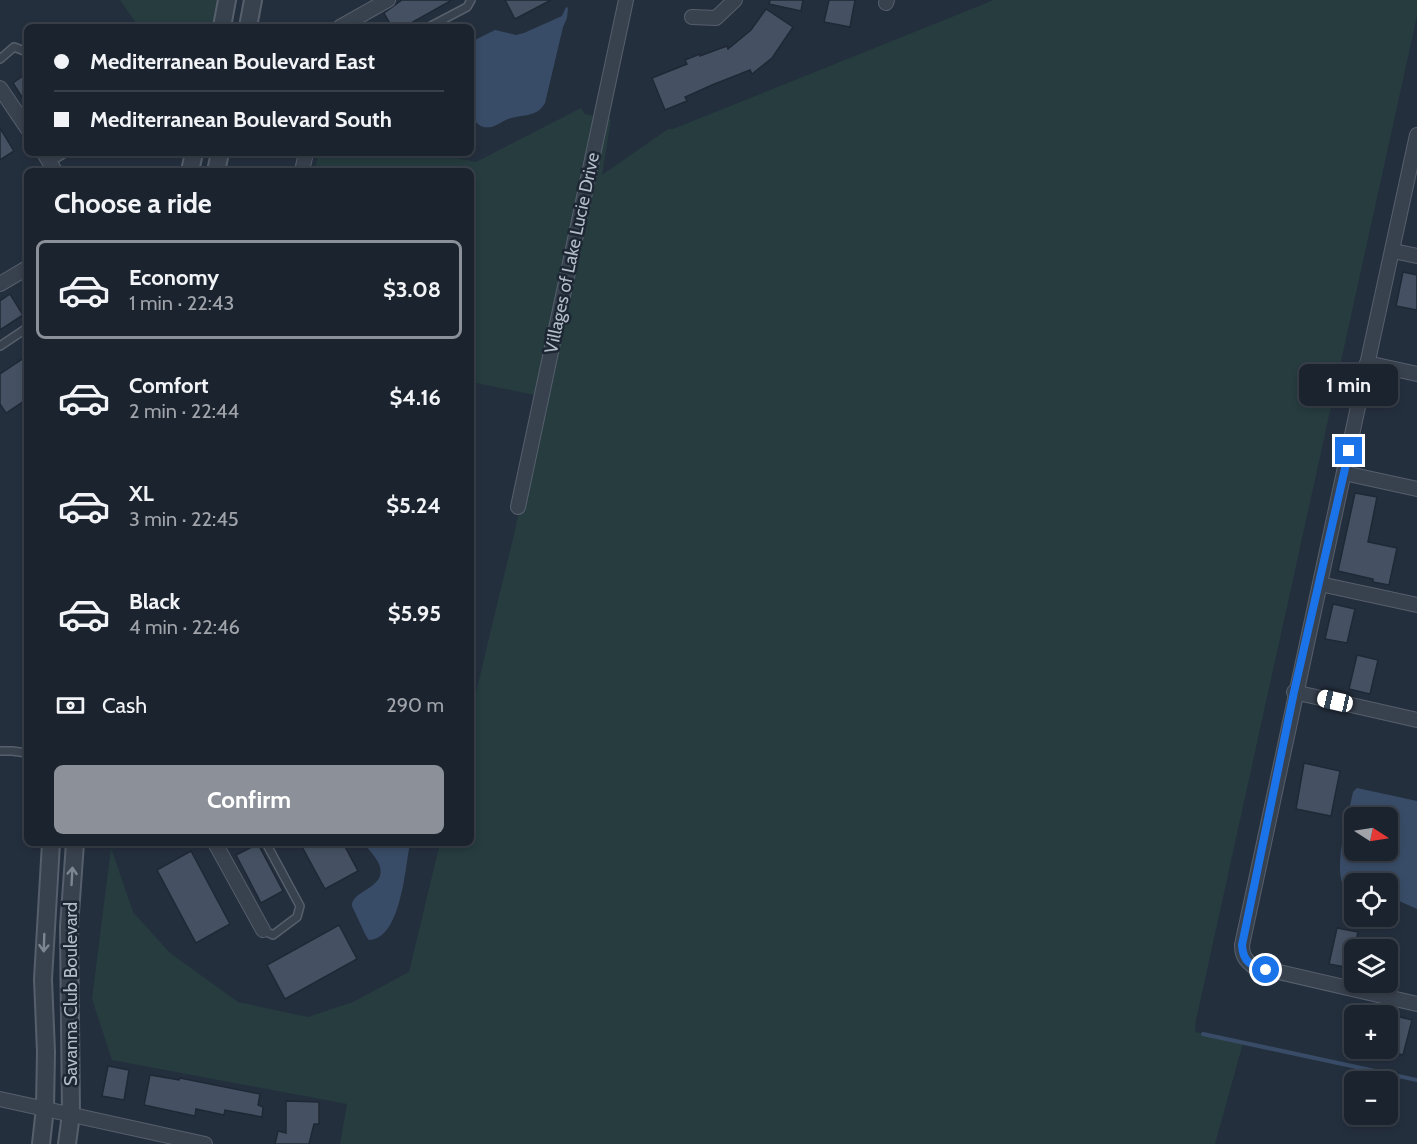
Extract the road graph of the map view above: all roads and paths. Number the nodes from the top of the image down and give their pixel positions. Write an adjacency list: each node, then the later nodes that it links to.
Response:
1 (227, 0): 9 (street)
2 (253, 0): 10 (street)
3 (388, 0): 8 (street)
4 (471, 0): 11 (lane)
5 (626, 0): 27 (street, Villages of Lake Lucie Drive)
6 (735, 0): 7 (street)
7 (692, 17)
8 (355, 23)
9 (223, 24)
10 (249, 24)
11 (435, 24)
12 (24, 51): 13 (lane)
13 (0, 59)
14 (0, 88): 15 (street)
15 (24, 124)
16 (1417, 138): 17 (street)
17 (1393, 251): 18 (street); 23 (street)
18 (1417, 256)
19 (24, 270): 20 (street)
20 (0, 284)
21 (24, 330): 22 (lane)
22 (0, 346)
23 (1367, 363): 24 (street); 25 (street)
24 (1417, 374)
25 (1344, 473): 26 (street); 28 (street)
26 (1417, 489)
27 (518, 507)
28 (1320, 584): 29 (street); 30 (street)
29 (1417, 605)
30 (1294, 692): 31 (street); 39 (street)
31 (1417, 720)
32 (0, 751): 33 (lane)
33 (24, 753)
34 (51, 846): 41 (street, Savanna Club Boulevard, one-way to 41)
35 (75, 846): 42 (street, Savanna Club Boulevard, one-way to 35)
36 (217, 846): 38 (street)
37 (268, 846): 38 (lane)
38 (263, 930)
39 (1417, 1004)
40 (0, 1099): 41 (street)
41 (45, 1108): 42 (street); 43 (street, Savanna Club Boulevard)
42 (71, 1114): 44 (street, Savanna Club Boulevard); 45 (street)
43 (41, 1144)
44 (67, 1144)
45 (205, 1144)

